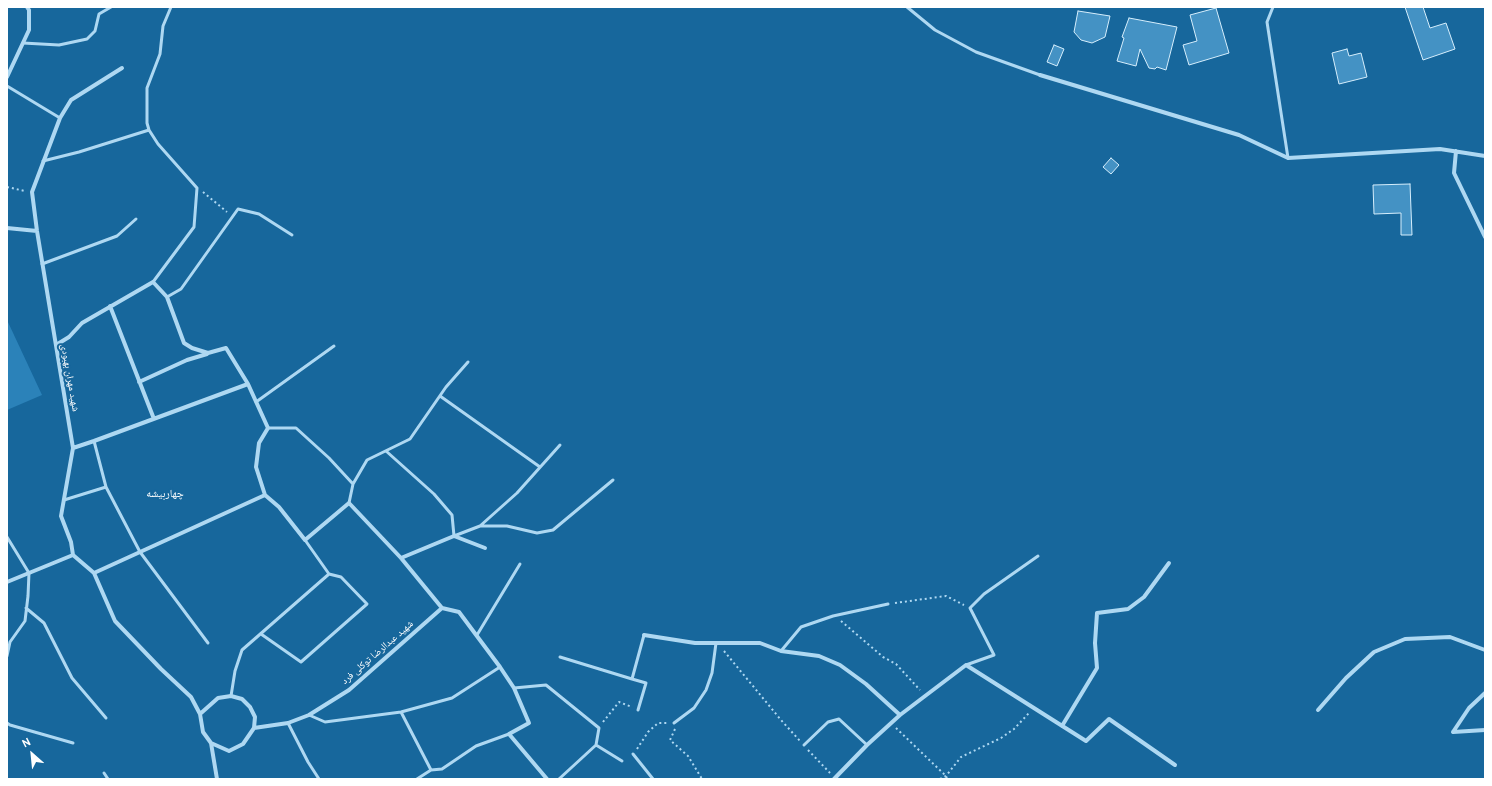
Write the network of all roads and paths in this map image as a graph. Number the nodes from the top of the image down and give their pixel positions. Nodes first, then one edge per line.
1 (27, 7) edge
2 (111, 7) edge
3 (171, 7) edge
4 (907, 7) edge
5 (1273, 7) edge
6 (23, 43) junction
7 (122, 68) dead end
8 (1040, 75) joint
9 (7, 77) edge
10 (7, 86) edge
11 (60, 118) junction
12 (149, 130) junction
13 (1456, 151) junction
14 (1485, 156) edge
15 (1288, 158) junction
16 (43, 161) junction
17 (7, 187) edge
18 (197, 188) junction
19 (32, 192) junction
20 (233, 217) junction
21 (136, 218) dead end
22 (7, 228) edge
23 (36, 231) junction
24 (292, 235) dead end
25 (1485, 237) edge
26 (42, 264) junction
27 (153, 282) junction
28 (167, 297) junction
29 (110, 306) junction
30 (56, 345) junction
31 (334, 346) dead end
32 (208, 353) junction
33 (468, 362) dead end
34 (139, 382) junction
35 (248, 384) junction
36 (440, 396) junction
37 (256, 402) junction
38 (154, 419) junction
39 (268, 428) junction
40 (94, 441) junction
41 (560, 445) dead end
42 (73, 448) junction
43 (386, 450) junction
44 (540, 467) junction
45 (613, 480) dead end
46 (353, 484) junction
47 (106, 487) junction
48 (265, 494) junction
49 (64, 500) junction
50 (348, 503) junction
51 (480, 526) junction
52 (454, 536) junction
53 (7, 537) edge
54 (305, 540) junction
55 (485, 548) dead end
56 (140, 552) junction
57 (73, 555) junction
58 (1038, 556) dead end
59 (402, 558) junction
60 (1169, 563) dead end
61 (520, 564) dead end
62 (29, 573) junction
63 (94, 573) junction
64 (329, 574) junction
65 (7, 582) edge
66 (888, 604) joint
67 (26, 608) junction
68 (442, 608) junction
69 (970, 608) junction
70 (834, 616) junction
71 (260, 634) junction
72 (477, 635) junction
73 (644, 635) joint
74 (208, 643) dead end
75 (716, 643) junction
76 (1485, 650) edge
77 (781, 651) junction
78 (7, 656) edge
79 (560, 656) dead end
80 (966, 665) junction
81 (500, 667) junction
82 (632, 679) junction
83 (514, 688) junction
84 (1485, 693) edge
85 (232, 696) junction
86 (925, 696) junction
87 (1034, 708) junction
88 (638, 710) joint
89 (1318, 710) dead end
90 (401, 712) junction
91 (200, 714) junction
92 (309, 715) junction
93 (900, 715) junction
94 (106, 718) dead end
95 (7, 723) edge
96 (288, 723) junction
97 (674, 723) junction
98 (891, 723) junction
99 (1062, 726) junction
100 (254, 728) junction
101 (599, 728) junction
102 (1485, 730) edge
103 (509, 734) junction
104 (73, 743) dead end
105 (211, 743) junction
106 (596, 745) junction
107 (804, 745) junction
108 (867, 745) junction
109 (633, 754) joint
110 (622, 761) dead end
111 (1175, 765) dead end
112 (431, 770) junction
113 (104, 773) dead end
114 (946, 776) junction
115 (108, 779) edge
116 (217, 779) edge
117 (319, 779) edge
118 (417, 779) edge
119 (547, 779) edge
120 (559, 779) edge
121 (653, 779) edge
122 (702, 779) edge
123 (834, 779) edge
124 (940, 779) edge
125 (947, 779) edge

1 - 6 street
2 - 6 lane
3 - 12 lane
4 - 8 lane
5 - 15 lane
6 - 9 street
7 - 11 street
8 - 15 street
10 - 11 lane
11 - 16 street
12 - 16 lane
12 - 18 lane
13 - 14 street
13 - 15 street
13 - 25 street
16 - 19 street
17 - 19 path
18 - 20 path
18 - 27 lane
19 - 23 street, شهید مهران بهبودی
20 - 24 lane
20 - 28 lane
21 - 26 lane
22 - 23 street
23 - 26 street, شهید مهران بهبودی
26 - 30 street, شهید مهران بهبودی
27 - 28 street
27 - 29 street
28 - 32 street
29 - 30 street
29 - 34 street
30 - 42 street, شهید مهران بهبودی
31 - 37 lane
32 - 34 street
32 - 35 street
33 - 36 lane
34 - 38 street
35 - 37 street
35 - 38 street
36 - 43 lane
36 - 44 lane
37 - 39 street
38 - 40 street
39 - 46 lane
39 - 48 street
40 - 42 street
40 - 47 lane
41 - 44 lane
42 - 49 street, شهید مهران بهبودی
43 - 46 lane
43 - 52 lane
44 - 51 lane
45 - 51 lane
46 - 50 lane
47 - 49 lane
47 - 56 lane
48 - 54 street
48 - 56 street
49 - 57 street, شهید مهران بهبودی
50 - 54 street
50 - 59 street
51 - 52 lane
52 - 55 street
52 - 59 street
53 - 62 lane
54 - 64 lane
56 - 63 street
56 - 74 lane
57 - 62 street
57 - 63 street
58 - 69 lane
59 - 68 street
60 - 99 street
61 - 72 lane
62 - 65 street
62 - 67 lane
63 - 91 street
64 - 71 lane
64 - 71 lane
66 - 69 path
66 - 70 lane
67 - 78 lane
67 - 94 lane
68 - 72 street
68 - 92 street, شهید عبدالرضا توکلی فرد
69 - 80 lane
70 - 77 lane
70 - 86 path
71 - 85 lane
72 - 81 street
73 - 75 street
73 - 82 lane
75 - 77 street
75 - 97 lane
75 - 107 path
76 - 89 street
77 - 93 street
79 - 82 lane
80 - 86 street
80 - 87 street
81 - 83 street
81 - 90 lane
82 - 88 lane
83 - 101 lane
83 - 103 street
84 - 102 street
85 - 91 street
85 - 100 street
86 - 93 street
87 - 99 street
87 - 114 path
88 - 101 path
90 - 92 lane
90 - 112 lane
91 - 105 street
92 - 96 street, شهید عبدالرضا توکلی فرد
93 - 98 street
95 - 104 lane
96 - 100 street, شهید عبدالرضا توکلی فرد
96 - 117 lane
97 - 109 path
97 - 122 path
98 - 108 street
98 - 114 path
99 - 111 street
100 - 105 street
101 - 106 lane
103 - 112 lane
103 - 119 street
105 - 116 street
106 - 110 lane
106 - 120 lane
107 - 108 lane
107 - 123 path
108 - 123 street
109 - 121 lane
112 - 118 lane
113 - 115 lane
114 - 124 path
114 - 125 path

